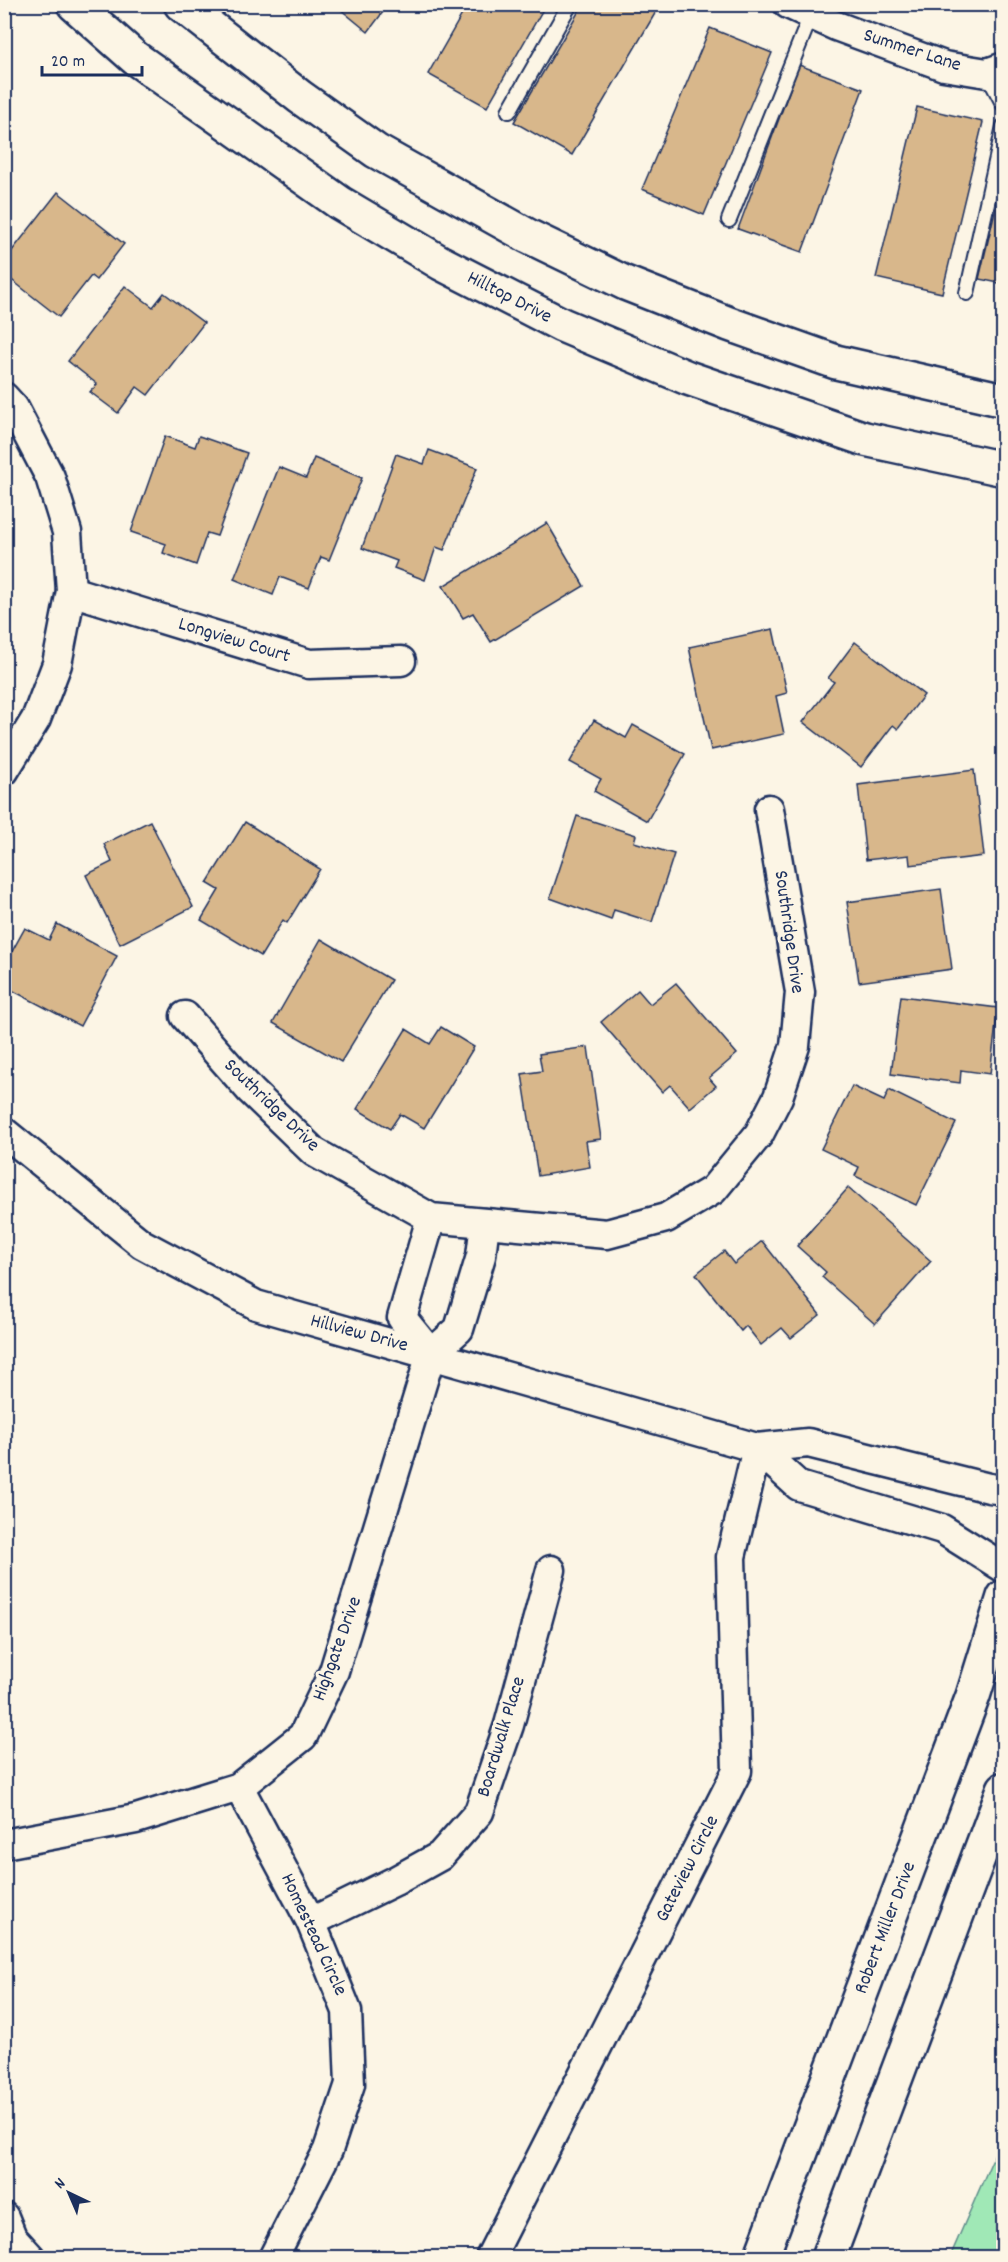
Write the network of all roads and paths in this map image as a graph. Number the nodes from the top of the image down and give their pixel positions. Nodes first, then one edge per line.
1 (74, 4) edge
2 (180, 4) edge
3 (570, 4) edge
4 (800, 10) edge
5 (995, 70) edge
6 (1004, 105) edge
7 (509, 111) dead end
8 (1004, 126) edge
9 (729, 220) dead end
10 (967, 294) dead end
11 (4, 397) edge
12 (1004, 400) edge
13 (1004, 469) edge
14 (71, 591) junction
15 (401, 661) dead end
16 (4, 771) edge
17 (769, 809) dead end
18 (185, 1016) dead end
19 (4, 1132) edge
20 (431, 1218) junction
21 (485, 1223) junction
22 (431, 1354) junction
23 (757, 1448) junction
24 (1004, 1490) edge
25 (1004, 1568) edge
26 (551, 1570) dead end
27 (1004, 1597) edge
28 (239, 1787) junction
29 (1004, 1789) edge
30 (4, 1844) edge
31 (311, 1922) junction
32 (4, 2217) edge
33 (31, 2258) edge
34 (273, 2258) edge
35 (490, 2258) edge
36 (761, 2258) edge
37 (828, 2258) edge

1 - 13 main road, Hilltop Drive
2 - 12 main road
3 - 7 lane
4 - 5 street, Summer Lane
4 - 9 lane
5 - 6 lane
8 - 10 lane
11 - 14 street
14 - 15 street, Longview Court
14 - 16 street
17 - 21 street, Southridge Drive
18 - 20 street, Southridge Drive
19 - 22 street, Hillview Drive
20 - 21 street, Southridge Drive
20 - 22 street
21 - 22 street
22 - 23 street, Hillview Drive
22 - 28 street, Highgate Drive
23 - 24 street
23 - 25 street
23 - 35 street, Gateview Circle
26 - 31 street, Boardwalk Place
27 - 36 main road, Robert Miller Drive
28 - 30 street, Highgate Drive
28 - 31 street, Homestead Circle
29 - 37 main road
31 - 34 street, Homestead Circle
32 - 33 street

